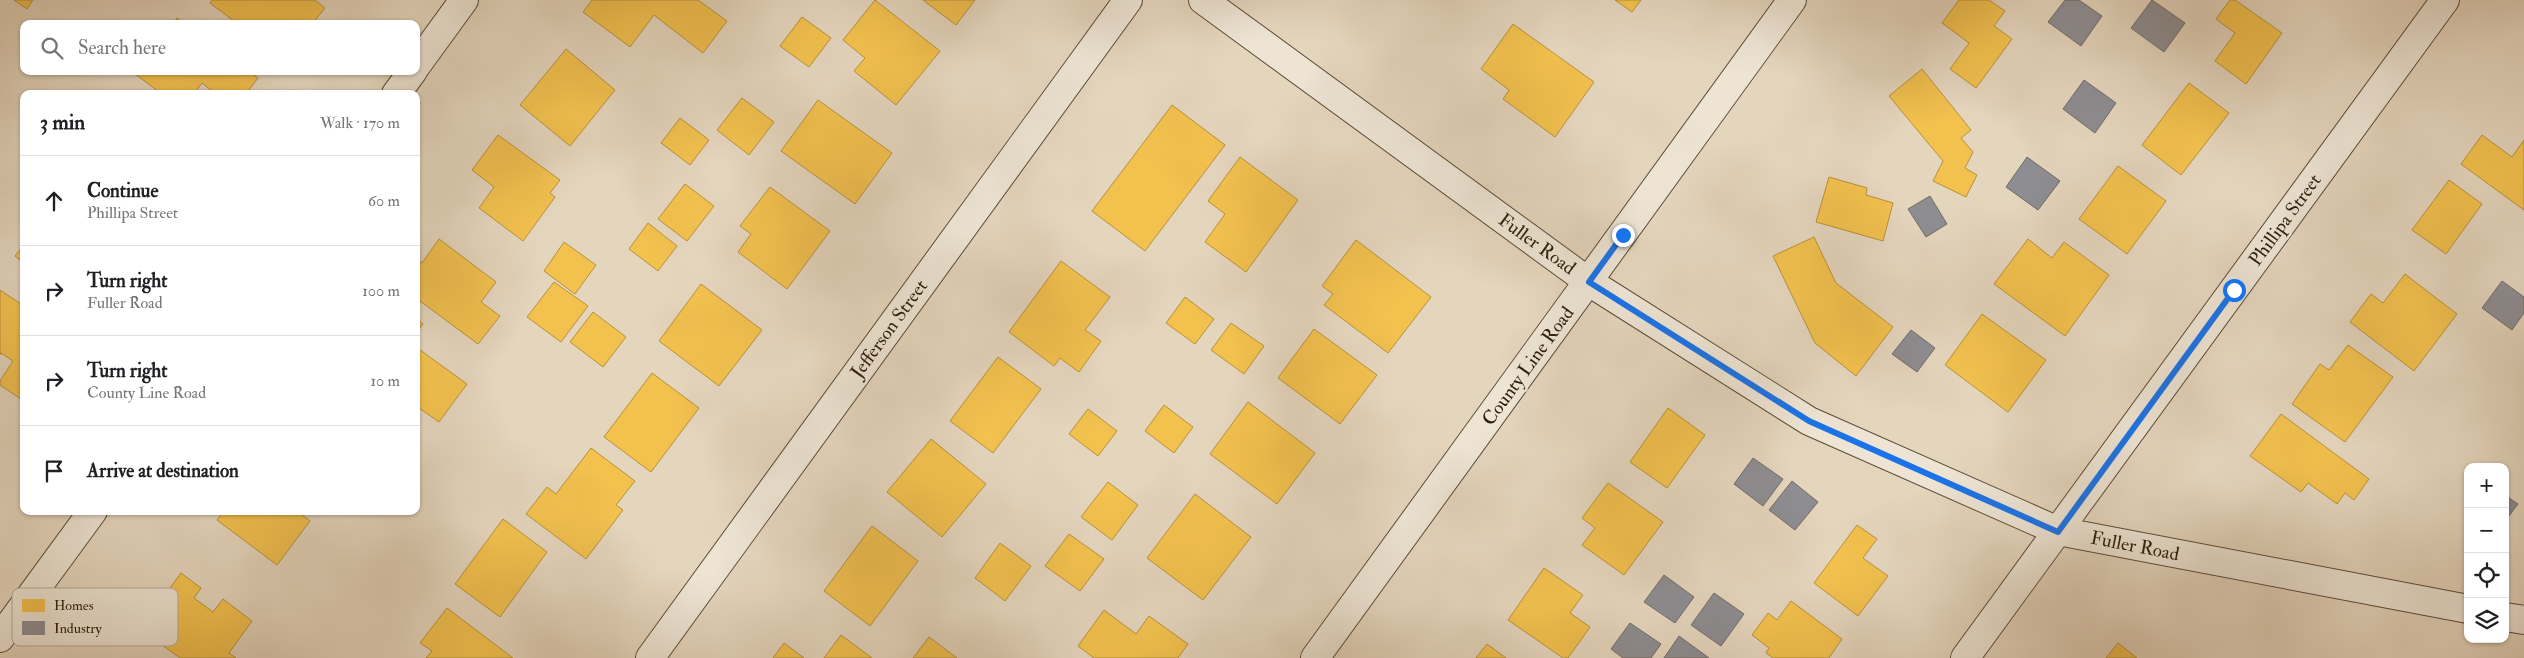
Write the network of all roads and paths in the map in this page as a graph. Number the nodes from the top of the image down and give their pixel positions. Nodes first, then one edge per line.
1 (464, 0) edge
2 (1128, 0) edge
3 (1203, 0) edge
4 (1792, 0) edge
5 (2445, 0) edge
6 (420, 60) edge
7 (409, 75) edge
8 (399, 90) edge
9 (1589, 282) junction
10 (89, 515) edge
11 (2058, 532) junction
12 (36, 588) edge
13 (2464, 609) edge
14 (2509, 618) edge
15 (2524, 620) edge
16 (12, 621) edge
17 (0, 638) edge
18 (650, 658) edge
19 (1315, 658) edge
20 (1966, 658) edge

1 - 6 street
2 - 18 street, Jefferson Street
3 - 9 street, Fuller Road
4 - 9 street, County Line Road
5 - 11 street, Phillipa Street
7 - 8 street
9 - 11 street, Fuller Road
9 - 19 street, County Line Road
10 - 12 street
11 - 13 street, Fuller Road
11 - 20 street, Phillipa Street
14 - 15 street
16 - 17 street

